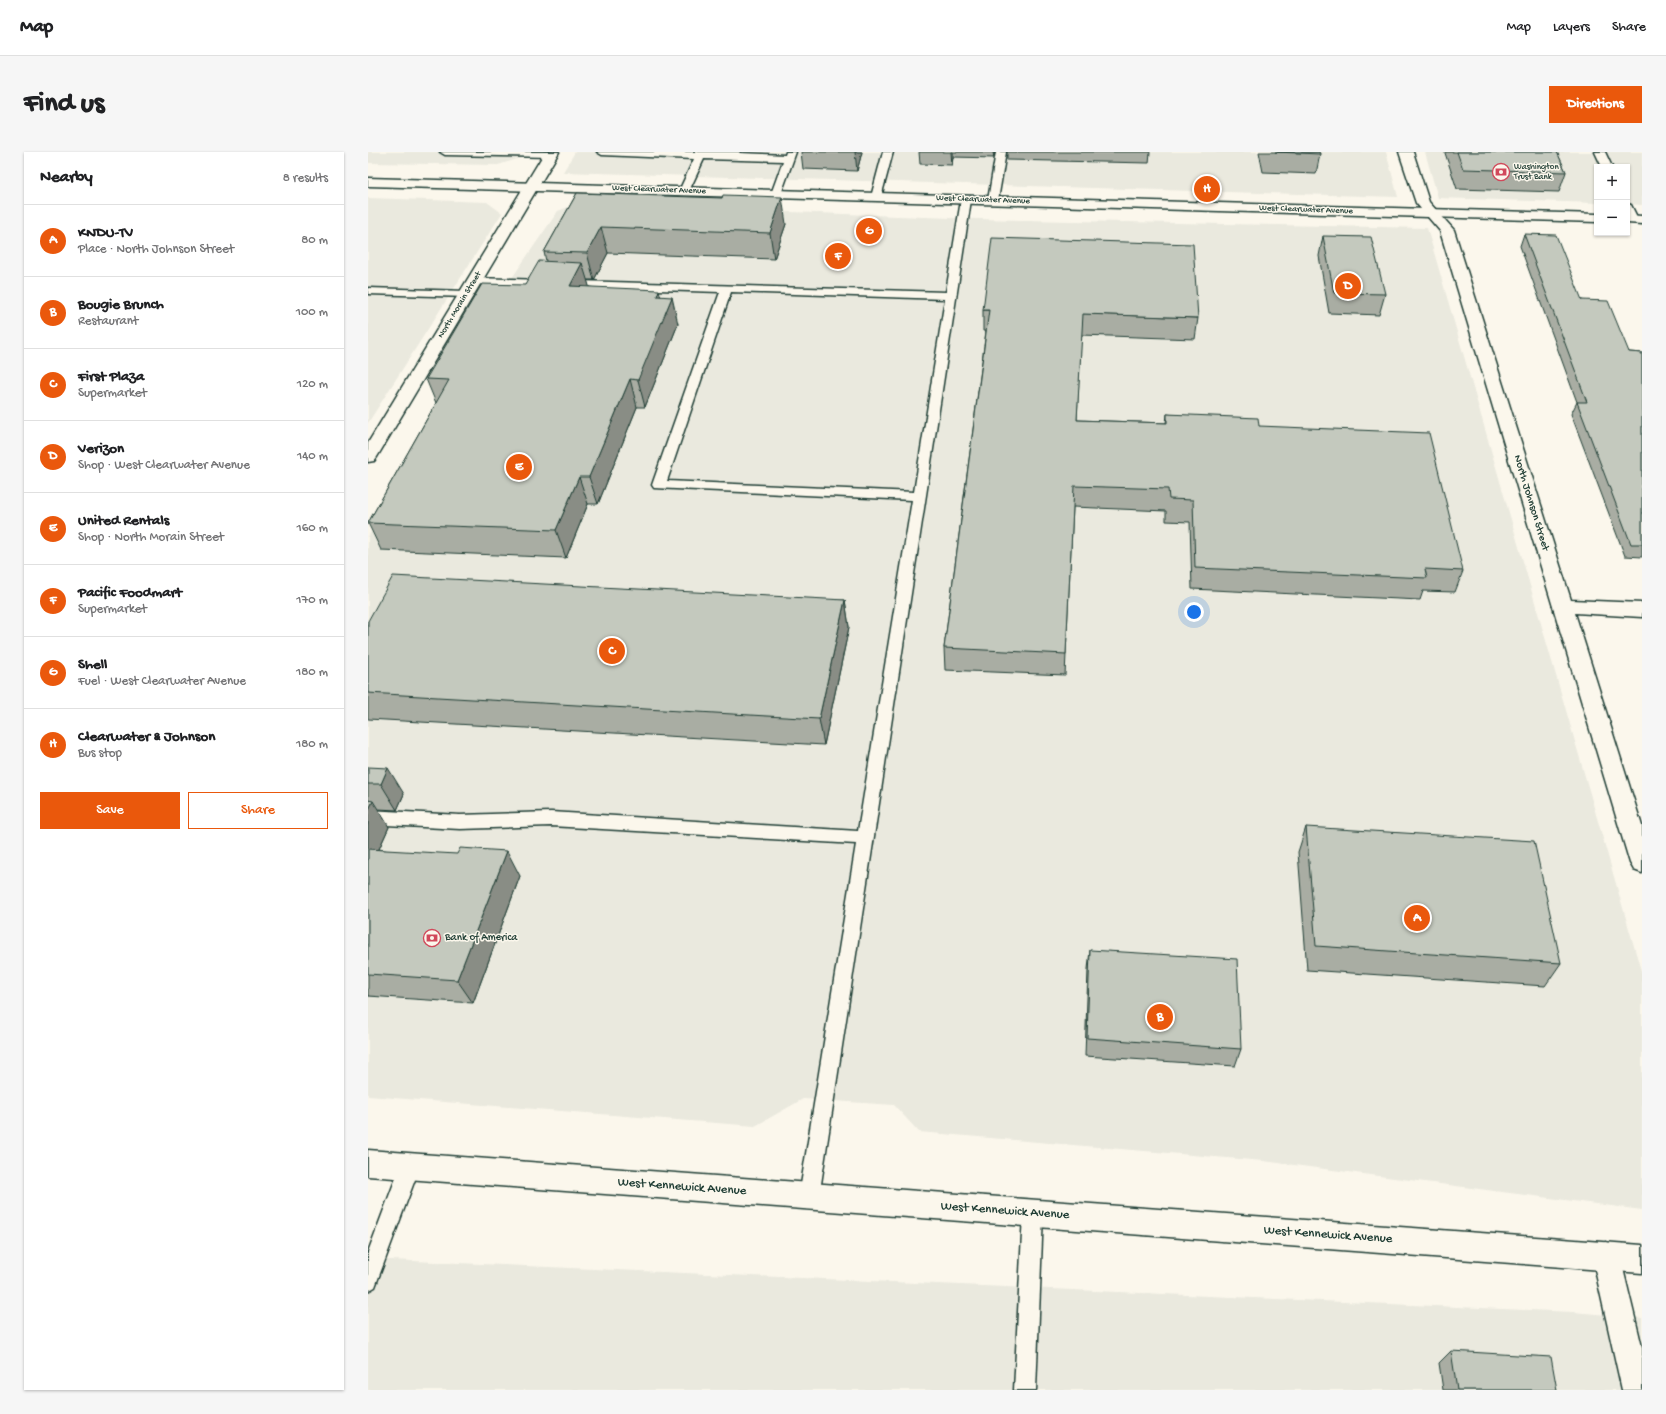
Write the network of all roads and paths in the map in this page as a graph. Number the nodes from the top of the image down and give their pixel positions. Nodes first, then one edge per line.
1 (445, 152) edge
2 (455, 152) edge
3 (602, 152) edge
4 (888, 152) edge
5 (1001, 152) edge
6 (1406, 152) edge
7 (1600, 152) edge
8 (551, 153) edge
9 (671, 154) edge
10 (734, 154) edge
11 (790, 155) edge
12 (700, 156) junction
13 (1606, 164) edge
14 (368, 182) edge
15 (531, 187) junction
16 (684, 191) junction
17 (776, 194) junction
18 (876, 197) junction
19 (966, 200) junction
20 (993, 200) junction
21 (1433, 214) junction
22 (1594, 218) edge
23 (471, 287) junction
24 (727, 289) junction
25 (368, 291) edge
26 (951, 296) junction
27 (368, 458) edge
28 (919, 496) junction
29 (1563, 606) junction
30 (1642, 610) edge
31 (368, 817) edge
32 (865, 838) junction
33 (1642, 862) edge
34 (368, 1163) edge
35 (410, 1166) junction
36 (809, 1197) junction
37 (1034, 1214) junction
38 (1606, 1256) junction
39 (1642, 1259) edge
40 (368, 1280) edge
41 (1025, 1390) edge
42 (1637, 1390) edge

1 - 2 lane
2 - 8 lane
3 - 9 lane
4 - 18 lane
5 - 20 lane
6 - 21 main road, North Johnson Street
7 - 13 lane
8 - 15 main road, North Morain Street
9 - 12 lane
10 - 11 lane
10 - 12 lane
11 - 17 lane
12 - 16 lane
14 - 15 main road, West Clearwater Avenue
15 - 16 main road, West Clearwater Avenue
15 - 23 main road, North Morain Street
16 - 17 main road, West Clearwater Avenue
17 - 18 main road, West Clearwater Avenue
18 - 19 main road, West Clearwater Avenue
19 - 20 main road, West Clearwater Avenue
19 - 26 lane
20 - 21 main road, West Clearwater Avenue
21 - 22 main road, West Clearwater Avenue
21 - 29 main road, North Johnson Street
23 - 24 lane
23 - 25 lane
23 - 27 main road, North Morain Street
24 - 26 lane
24 - 28 lane
26 - 28 lane
28 - 32 lane
29 - 30 main road
29 - 33 main road, North Johnson Street
31 - 32 lane
32 - 36 lane
34 - 35 main road, West Kennewick Avenue
35 - 36 main road, West Kennewick Avenue
35 - 40 lane
36 - 37 main road, West Kennewick Avenue
37 - 38 main road, West Kennewick Avenue
37 - 41 lane
38 - 39 main road, West Kennewick Avenue
38 - 42 main road

